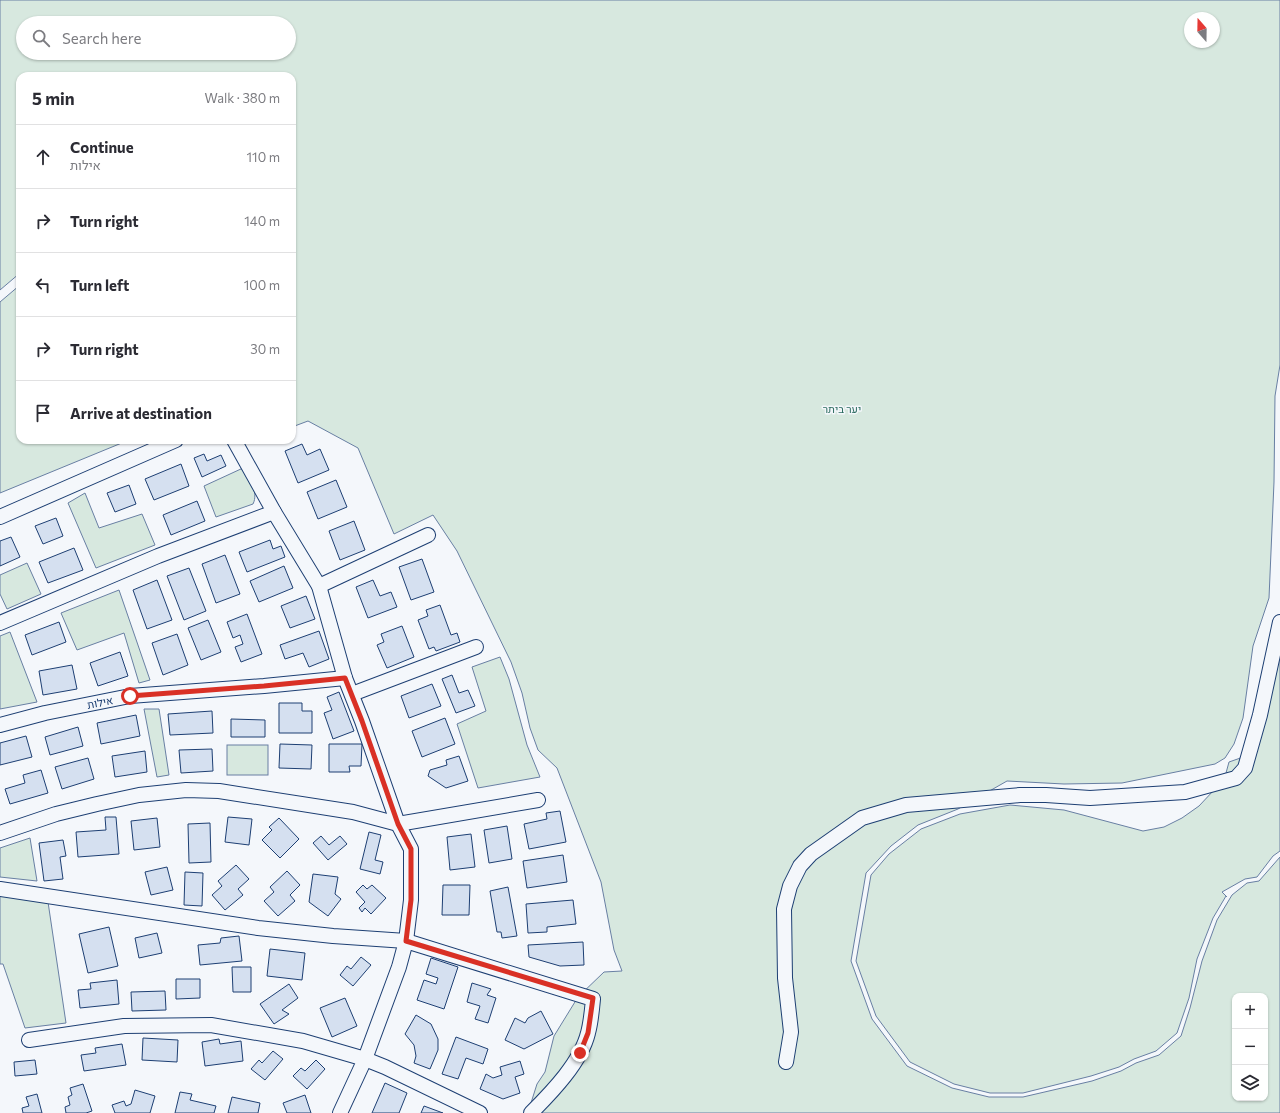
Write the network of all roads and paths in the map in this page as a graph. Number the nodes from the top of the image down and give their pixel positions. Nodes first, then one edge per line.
1 (167, 444) edge
2 (236, 444) edge
3 (274, 512) junction
4 (0, 517) edge
5 (428, 535) dead end
6 (319, 586) junction
7 (1280, 622) edge
8 (0, 623) edge
9 (476, 647) dead end
10 (345, 678) junction
11 (352, 694) junction
12 (0, 725) edge
13 (538, 800) dead end
14 (398, 824) junction
15 (0, 833) edge
16 (0, 889) edge
17 (406, 941) junction
18 (29, 1040) dead end
19 (365, 1060) junction
20 (786, 1062) dead end
21 (340, 1113) edge
22 (480, 1113) edge
23 (531, 1113) edge

1 - 4 street
2 - 3 street
3 - 6 street
3 - 8 street
5 - 6 street
6 - 10 street
7 - 20 street
9 - 11 street
10 - 11 street
10 - 12 street, אילות
11 - 14 street
13 - 14 street
14 - 15 street
14 - 17 street
16 - 17 street
17 - 19 street
17 - 23 street
18 - 19 street
19 - 21 street
19 - 22 street

